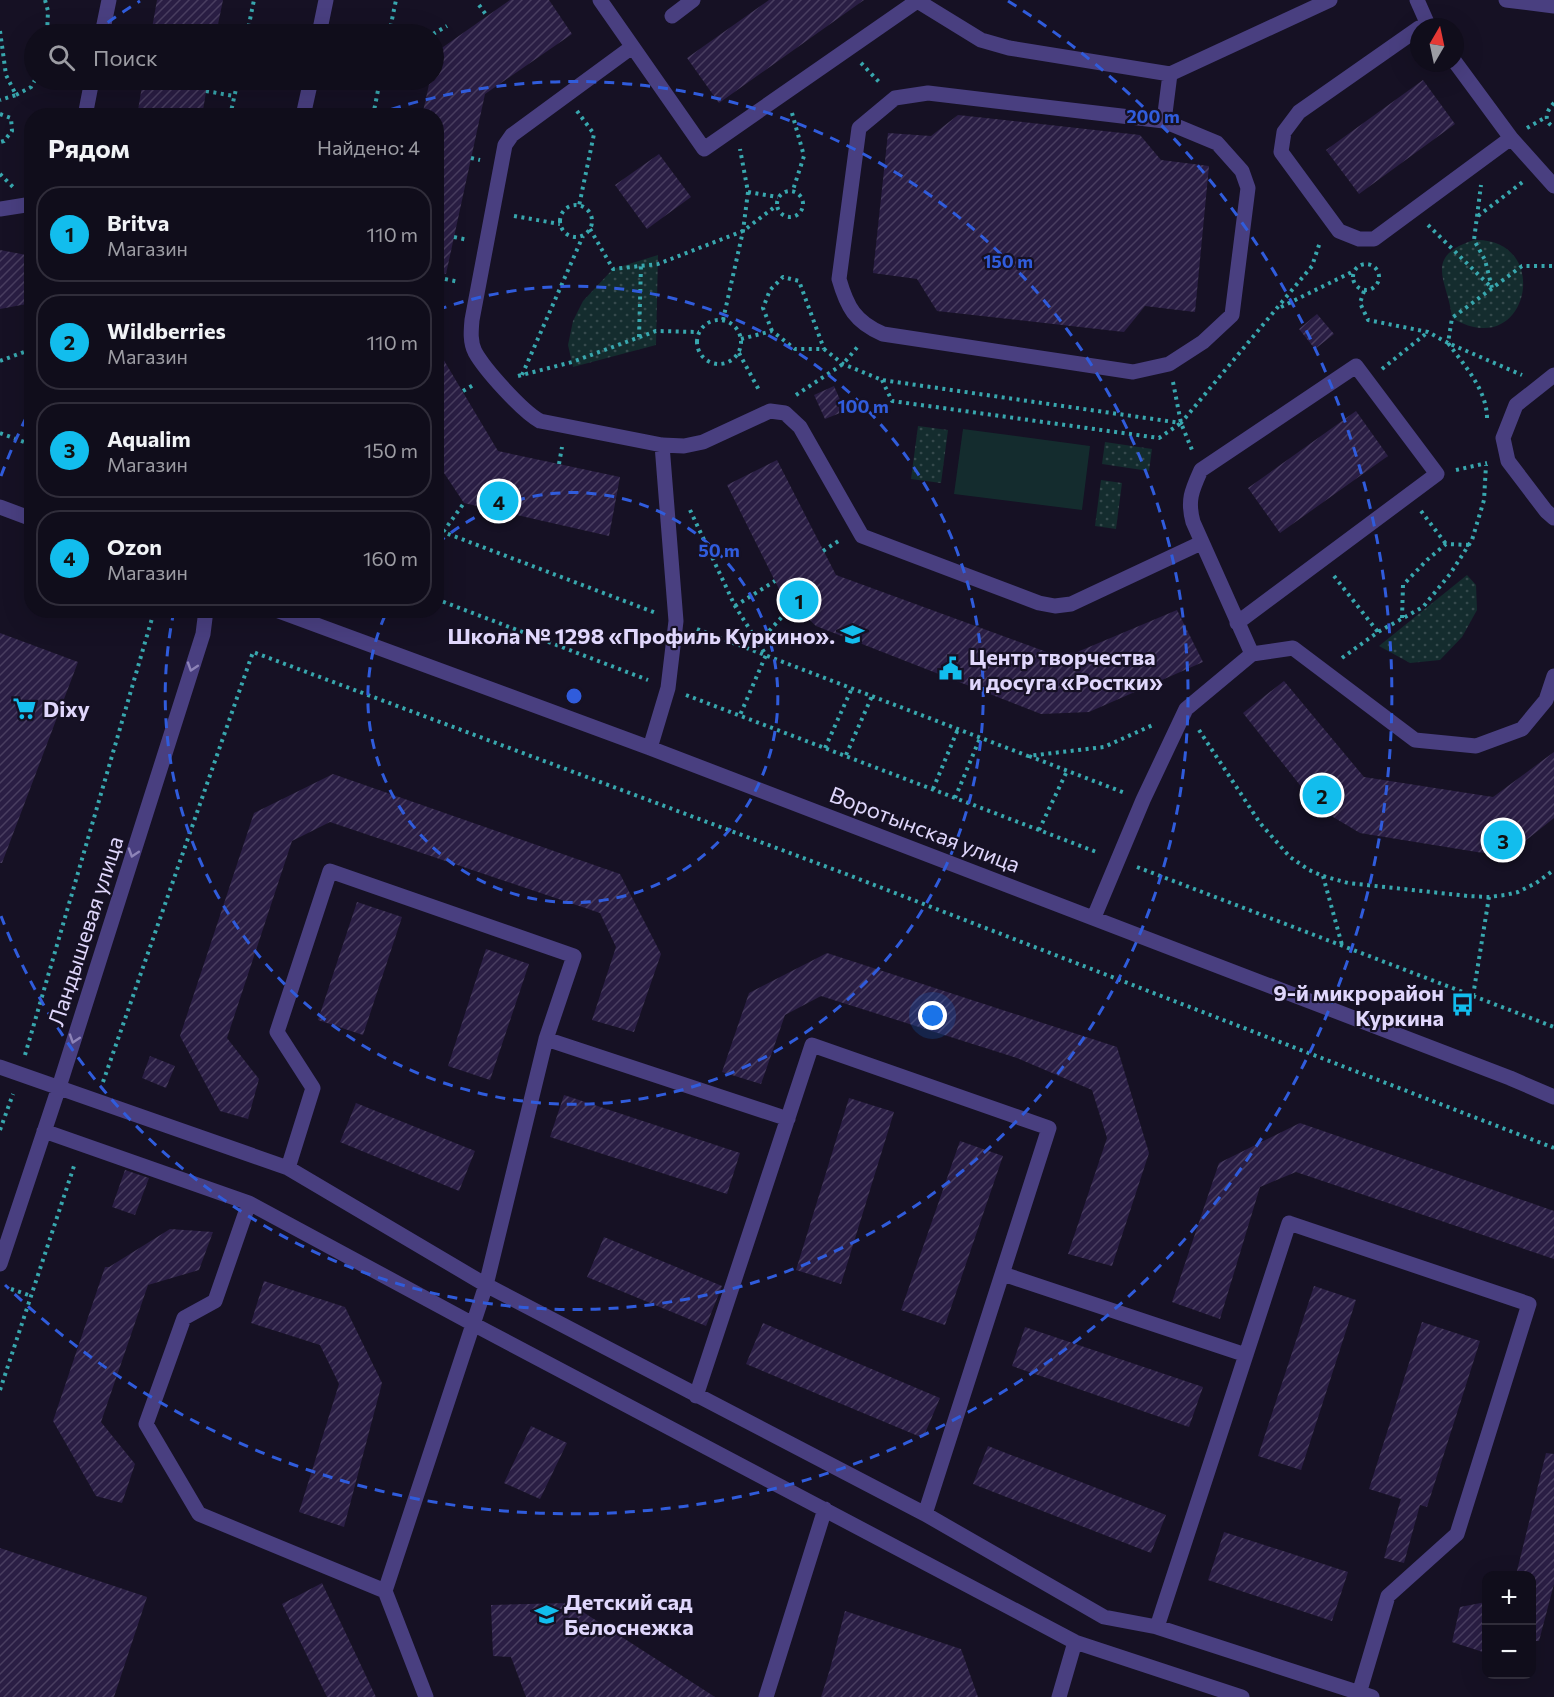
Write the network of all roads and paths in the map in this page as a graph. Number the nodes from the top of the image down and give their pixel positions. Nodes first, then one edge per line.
1 (45, 0) edge
2 (109, 0) edge
3 (254, 0) edge
4 (326, 0) edge
5 (396, 0) edge
6 (600, 0) edge
7 (693, 0) edge
8 (1330, 0) edge
9 (1417, 0) edge
10 (1506, 0) edge
11 (917, 1) edge
12 (479, 5) dead end
13 (1554, 6) edge
14 (672, 15) dead end
15 (487, 16) dead end
16 (1422, 18) edge
17 (47, 24) edge
18 (104, 24) edge
19 (249, 24) edge
20 (321, 24) edge
21 (391, 24) edge
22 (447, 26) dead end
23 (444, 28) edge
24 (0, 32) edge
25 (1410, 36) edge
26 (632, 46) junction
27 (848, 49) junction
28 (1462, 72) edge
29 (1170, 74) junction
30 (26, 90) edge
31 (90, 90) edge
32 (236, 90) edge
33 (308, 90) edge
34 (378, 90) edge
35 (206, 91) dead end
36 (786, 93) junction
37 (16, 95) junction
38 (234, 96) junction
39 (565, 96) junction
40 (895, 98) junction
41 (0, 100) edge
42 (1554, 102) edge
43 (87, 108) edge
44 (233, 108) edge
45 (305, 108) edge
46 (375, 108) edge
47 (0, 114) edge
48 (1164, 121) junction
49 (736, 127) junction
50 (1554, 127) edge
51 (1511, 138) junction
52 (0, 142) edge
53 (1485, 157) junction
54 (1540, 169) junction
55 (1554, 186) edge
56 (793, 190) junction
57 (748, 192) junction
58 (778, 197) junction
59 (24, 205) edge
60 (579, 206) junction
61 (776, 206) junction
62 (0, 209) edge
63 (1412, 210) junction
64 (492, 212) junction
65 (1328, 216) junction
66 (1477, 217) junction
67 (560, 224) junction
68 (590, 229) junction
69 (743, 231) junction
70 (583, 236) junction
71 (641, 266) junction
72 (1554, 266) edge
73 (1354, 271) junction
74 (1492, 288) junction
75 (1364, 291) junction
76 (1278, 309) junction
77 (723, 320) junction
78 (772, 331) junction
79 (699, 332) junction
80 (1428, 332) junction
81 (639, 337) junction
82 (741, 339) junction
83 (1448, 343) junction
84 (824, 349) junction
85 (24, 352) edge
86 (739, 353) junction
87 (0, 361) edge
88 (843, 364) junction
89 (1169, 364) junction
90 (522, 375) junction
91 (882, 380) junction
92 (1549, 380) edge
93 (497, 381) junction
94 (1368, 381) junction
95 (770, 411) junction
96 (1487, 419) dead end
97 (1181, 423) junction
98 (0, 433) edge
99 (24, 442) edge
100 (662, 445) junction
101 (1486, 452) dead end
102 (1508, 461) junction
103 (1486, 463) junction
104 (1201, 470) junction
105 (1437, 474) junction
106 (1408, 495) junction
107 (464, 503) dead end
108 (0, 507) edge
109 (689, 507) dead end
110 (24, 516) edge
111 (1554, 518) edge
112 (444, 531) edge
113 (444, 532) edge
114 (1201, 543) junction
115 (1446, 544) junction
116 (1469, 545) junction
117 (1322, 560) junction
118 (775, 581) dead end
119 (444, 602) edge
120 (793, 605) dead end
121 (735, 606) junction
122 (152, 618) edge
123 (205, 618) edge
124 (298, 618) edge
125 (1402, 618) junction
126 (676, 621) junction
127 (1237, 623) junction
128 (1378, 632) junction
129 (759, 642) junction
130 (1252, 654) junction
131 (766, 655) junction
132 (1324, 672) junction
133 (1554, 676) edge
134 (668, 688) junction
135 (852, 688) junction
136 (872, 696) junction
137 (1186, 709) junction
138 (740, 715) junction
139 (958, 729) junction
140 (980, 738) junction
141 (650, 748) junction
142 (825, 748) junction
143 (846, 755) junction
144 (1028, 756) junction
145 (1067, 771) junction
146 (933, 789) junction
147 (956, 798) junction
148 (1143, 800) junction
149 (1039, 830) junction
150 (1118, 860) junction
151 (1554, 870) edge
152 (1323, 876) junction
153 (1489, 897) junction
154 (1094, 917) junction
155 (1342, 946) junction
156 (1473, 996) junction
157 (1554, 1026) edge
158 (546, 1039) junction
159 (0, 1067) edge
160 (20, 1074) junction
161 (59, 1087) junction
162 (1553, 1096) edge
163 (97, 1100) junction
164 (788, 1119) junction
165 (0, 1130) edge
166 (44, 1131) junction
167 (82, 1143) junction
168 (1554, 1148) edge
169 (288, 1168) junction
170 (249, 1203) junction
171 (0, 1264) edge
172 (1003, 1274) junction
173 (486, 1285) junction
174 (11, 1289) dead end
175 (31, 1296) junction
176 (473, 1324) junction
177 (1246, 1356) junction
178 (0, 1390) edge
179 (696, 1396) junction
180 (825, 1509) junction
181 (925, 1514) junction
182 (385, 1591) junction
183 (1157, 1627) junction
184 (1075, 1642) junction
185 (1363, 1696) edge
186 (426, 1697) edge
187 (766, 1697) edge
188 (1059, 1697) edge
189 (1242, 1697) edge

1 - 17 path
2 - 18 street
3 - 19 path
4 - 20 street
5 - 21 path
6 - 26 street
7 - 14 street
8 - 29 street
9 - 16 street
10 - 13 street
11 - 27 street
11 - 29 street
12 - 15 path
22 - 23 path
24 - 37 path
25 - 65 street
26 - 39 street
26 - 49 street
27 - 36 street
27 - 40 path
28 - 51 street
29 - 48 street
30 - 37 path
31 - 43 street
32 - 38 path
33 - 45 street
34 - 46 path
35 - 38 path
36 - 49 street
36 - 56 path
37 - 41 path
38 - 44 path
39 - 60 path
39 - 64 street
40 - 48 street
40 - 89 street
42 - 50 path
47 - 52 path
48 - 89 street
49 - 57 path
51 - 53 street
51 - 54 street
53 - 63 street
53 - 66 path
54 - 55 street
54 - 66 path
56 - 58 path
56 - 61 path
57 - 58 path
57 - 69 path
58 - 61 path
59 - 62 street
60 - 67 path
60 - 68 path
61 - 69 path
63 - 65 street
63 - 74 path
64 - 67 path
64 - 93 street
65 - 76 path
66 - 74 path
67 - 70 path
68 - 70 path
68 - 71 path
69 - 71 path
69 - 77 path
70 - 90 path
71 - 81 path
72 - 74 path
73 - 75 path
73 - 75 path
73 - 76 path
74 - 83 path
75 - 80 path
76 - 97 path
77 - 79 path
77 - 82 path
78 - 82 path
78 - 84 path
78 - 84 path
79 - 81 path
79 - 86 path
80 - 83 path
80 - 94 path
81 - 90 path
82 - 86 path
83 - 92 path
83 - 96 path
84 - 88 path
85 - 87 path
86 - 95 path
88 - 91 path
88 - 95 path
89 - 97 path
90 - 93 path
91 - 97 path
91 - 97 path
92 - 102 street
93 - 100 street
94 - 104 street
94 - 105 street
95 - 100 street
95 - 114 street
97 - 104 path
98 - 99 path
100 - 126 street
101 - 103 path
102 - 103 path
102 - 111 street
103 - 105 path
103 - 116 path
104 - 114 street
105 - 106 street
106 - 115 path
106 - 117 street
107 - 112 path
108 - 110 street
109 - 121 path
113 - 126 path
114 - 127 street
115 - 116 path
115 - 125 path
116 - 125 path
117 - 127 street
117 - 128 path
118 - 121 path
119 - 134 path
120 - 129 path
121 - 129 path
122 - 160 path
123 -> 161 street, Ландышевая улица
124 - 141 street, Воротынская улица
125 - 128 path
126 - 131 path
126 - 134 street
127 - 130 street
128 - 132 path
129 - 131 path
130 - 132 street
130 - 137 street
131 - 135 path
131 - 138 path
132 - 133 street
134 - 138 path
134 - 141 street
135 - 136 path
135 - 142 path
136 - 139 path
136 - 143 path
137 - 144 path
137 - 148 street
137 - 152 path
138 - 142 path
139 - 140 path
139 - 146 path
140 - 144 path
140 - 147 path
141 - 154 street, Воротынская улица
142 - 143 path
143 - 146 path
144 - 145 path
145 - 148 path
145 - 149 path
146 - 147 path
147 - 149 path
148 - 150 street
149 - 150 path
150 - 154 street
150 - 155 path
151 - 153 path
152 - 153 path
152 - 155 path
153 - 156 path
154 - 162 street, Воротынская улица
155 - 156 path
156 - 157 path
158 - 164 street
158 - 169 street
158 - 173 street
159 - 160 street
160 - 161 street
160 - 165 path
161 - 163 street
161 - 166 street, Ландышевая улица
163 - 168 path
163 - 169 street
164 - 172 street
164 - 179 street
166 - 167 street
166 - 171 street, Ландышевая улица
167 - 170 street
167 - 175 path
169 - 173 street
170 - 176 street
170 - 182 street
172 - 177 street
172 - 181 street
173 - 176 street
173 - 179 street
174 - 175 path
175 - 178 path
176 - 180 street
176 - 182 street
177 - 183 street
177 - 185 street
179 - 181 street
180 - 184 street
180 - 187 street
181 - 183 street
182 - 186 street
183 - 185 street
184 - 188 street
184 - 189 street

